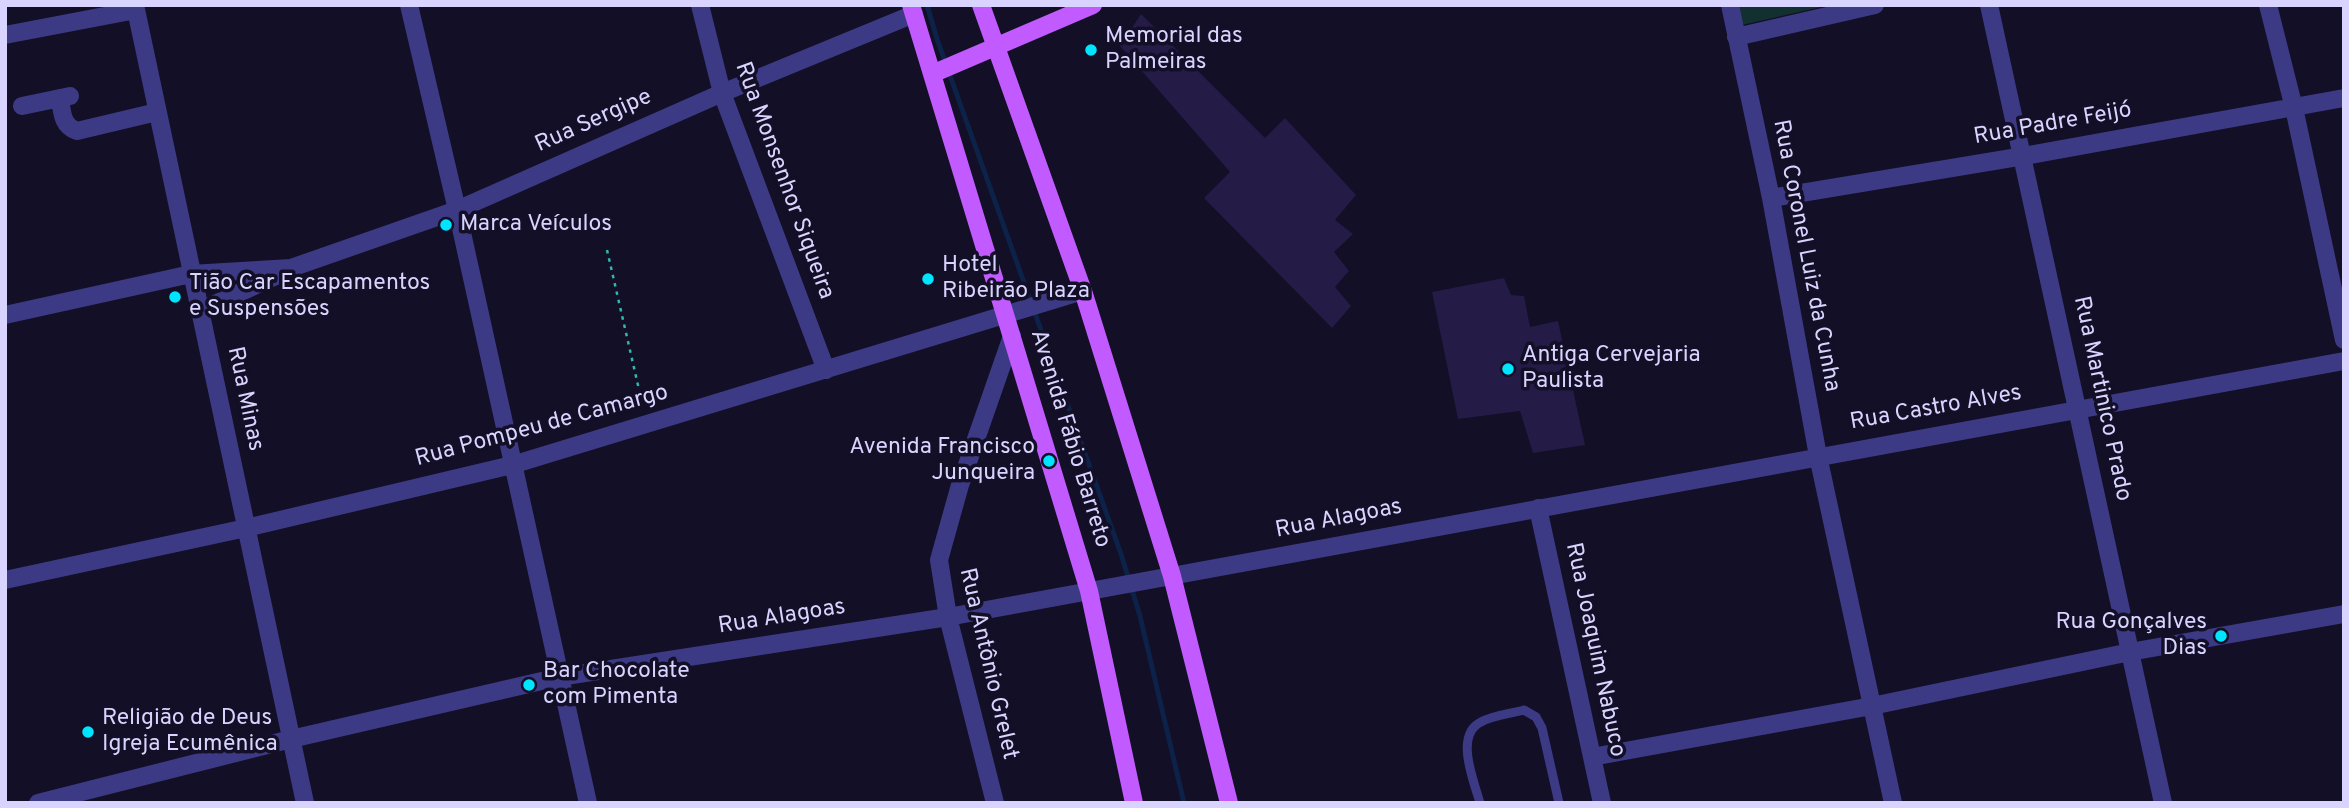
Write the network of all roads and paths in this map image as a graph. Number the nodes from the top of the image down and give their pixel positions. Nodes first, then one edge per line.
1 (409, 5) edge
2 (700, 5) edge
3 (981, 5) edge
4 (1093, 5) edge
5 (1730, 5) edge
6 (1875, 5) edge
7 (1989, 5) edge
8 (2268, 5) edge
9 (135, 8) edge
10 (920, 8) edge
11 (5, 35) edge
12 (1736, 37) junction
13 (990, 51) junction
14 (938, 71) junction
15 (722, 93) junction
16 (2344, 98) edge
17 (22, 106) dead end
18 (2294, 108) junction
19 (157, 112) junction
20 (2024, 156) junction
21 (1771, 198) junction
22 (457, 210) junction
23 (607, 250) dead end
24 (291, 268) junction
25 (191, 274) junction
26 (1079, 292) junction
27 (200, 311) junction
28 (1012, 314) junction
29 (5, 315) edge
30 (1012, 336) junction
31 (2344, 340) edge
32 (2344, 361) edge
33 (826, 370) junction
34 (2078, 408) junction
35 (647, 424) junction
36 (1818, 456) junction
37 (512, 465) junction
38 (1538, 508) junction
39 (246, 528) junction
40 (1172, 576) junction
41 (5, 580) edge
42 (1093, 591) junction
43 (2344, 614) edge
44 (948, 617) junction
45 (2130, 652) junction
46 (559, 677) junction
47 (1872, 706) junction
48 (291, 739) junction
49 (1592, 757) junction
50 (38, 803) edge
51 (305, 803) edge
52 (588, 803) edge
53 (995, 803) edge
54 (1134, 803) edge
55 (1229, 803) edge
56 (1480, 803) edge
57 (1559, 803) edge
58 (1602, 803) edge
59 (1893, 803) edge
60 (2163, 803) edge

1 - 22 street
2 - 15 street, Rua Monsenhor Siqueira
3 - 13 main road
4 - 13 main road
5 - 12 street, Rua Coronel Luiz da Cunha
6 - 12 street
7 - 20 street, Rua Martinico Prado
8 - 18 street
9 - 11 street
9 - 19 street, Rua Minas
10 - 14 main road, Avenida Fábio Barreto
10 - 15 street, Rua Sergipe
12 - 21 street, Rua Coronel Luiz da Cunha
13 - 14 main road
13 - 26 main road
14 - 28 main road, Avenida Fábio Barreto
15 - 22 street, Rua Sergipe
15 - 33 street, Rua Monsenhor Siqueira
16 - 18 street, Rua Padre Feijó
17 - 19 street
18 - 20 street, Rua Padre Feijó
18 - 31 street
19 - 25 street, Rua Minas
20 - 21 street, Rua Padre Feijó
20 - 34 street, Rua Martinico Prado
21 - 36 street, Rua Coronel Luiz da Cunha
22 - 24 street, Rua Sergipe
22 - 37 street
23 - 35 path
24 - 25 street, Rua Sergipe
24 - 27 street, Rua Sergipe
25 - 27 street, Rua Minas
25 - 29 street, Rua Sergipe
26 - 28 street, Rua Pompeu de Camargo
26 - 40 main road
27 - 39 street, Rua Minas
28 - 30 main road, Avenida Fábio Barreto
28 - 33 street, Rua Pompeu de Camargo
30 - 42 main road, Avenida Fábio Barreto
30 - 44 street, Rua Antônio Grelet
32 - 34 street, Rua Castro Alves
33 - 35 street, Rua Pompeu de Camargo
34 - 36 street, Rua Castro Alves
34 - 45 street, Rua Martinico Prado
35 - 37 street, Rua Pompeu de Camargo
36 - 38 street, Rua Castro Alves
36 - 47 street, Rua Coronel Luiz da Cunha
37 - 39 street, Rua Pompeu de Camargo
37 - 46 street
38 - 40 street, Rua Alagoas
38 - 49 street, Rua Joaquim Nabuco
39 - 41 street, Rua Pompeu de Camargo
39 - 48 street, Rua Minas
40 - 42 street, Rua Alagoas
40 - 55 main road
42 - 44 street, Rua Alagoas
42 - 54 main road, Avenida Fábio Barreto
43 - 45 street
44 - 46 street, Rua Alagoas
44 - 53 street, Rua Antônio Grelet
45 - 47 street
45 - 60 street, Rua Martinico Prado
46 - 48 street, Rua Alagoas
46 - 52 street
47 - 49 street
47 - 59 street, Rua Coronel Luiz da Cunha
48 - 50 street, Rua Alagoas
48 - 51 street, Rua Minas
49 - 58 street, Rua Joaquim Nabuco
56 - 57 lane

